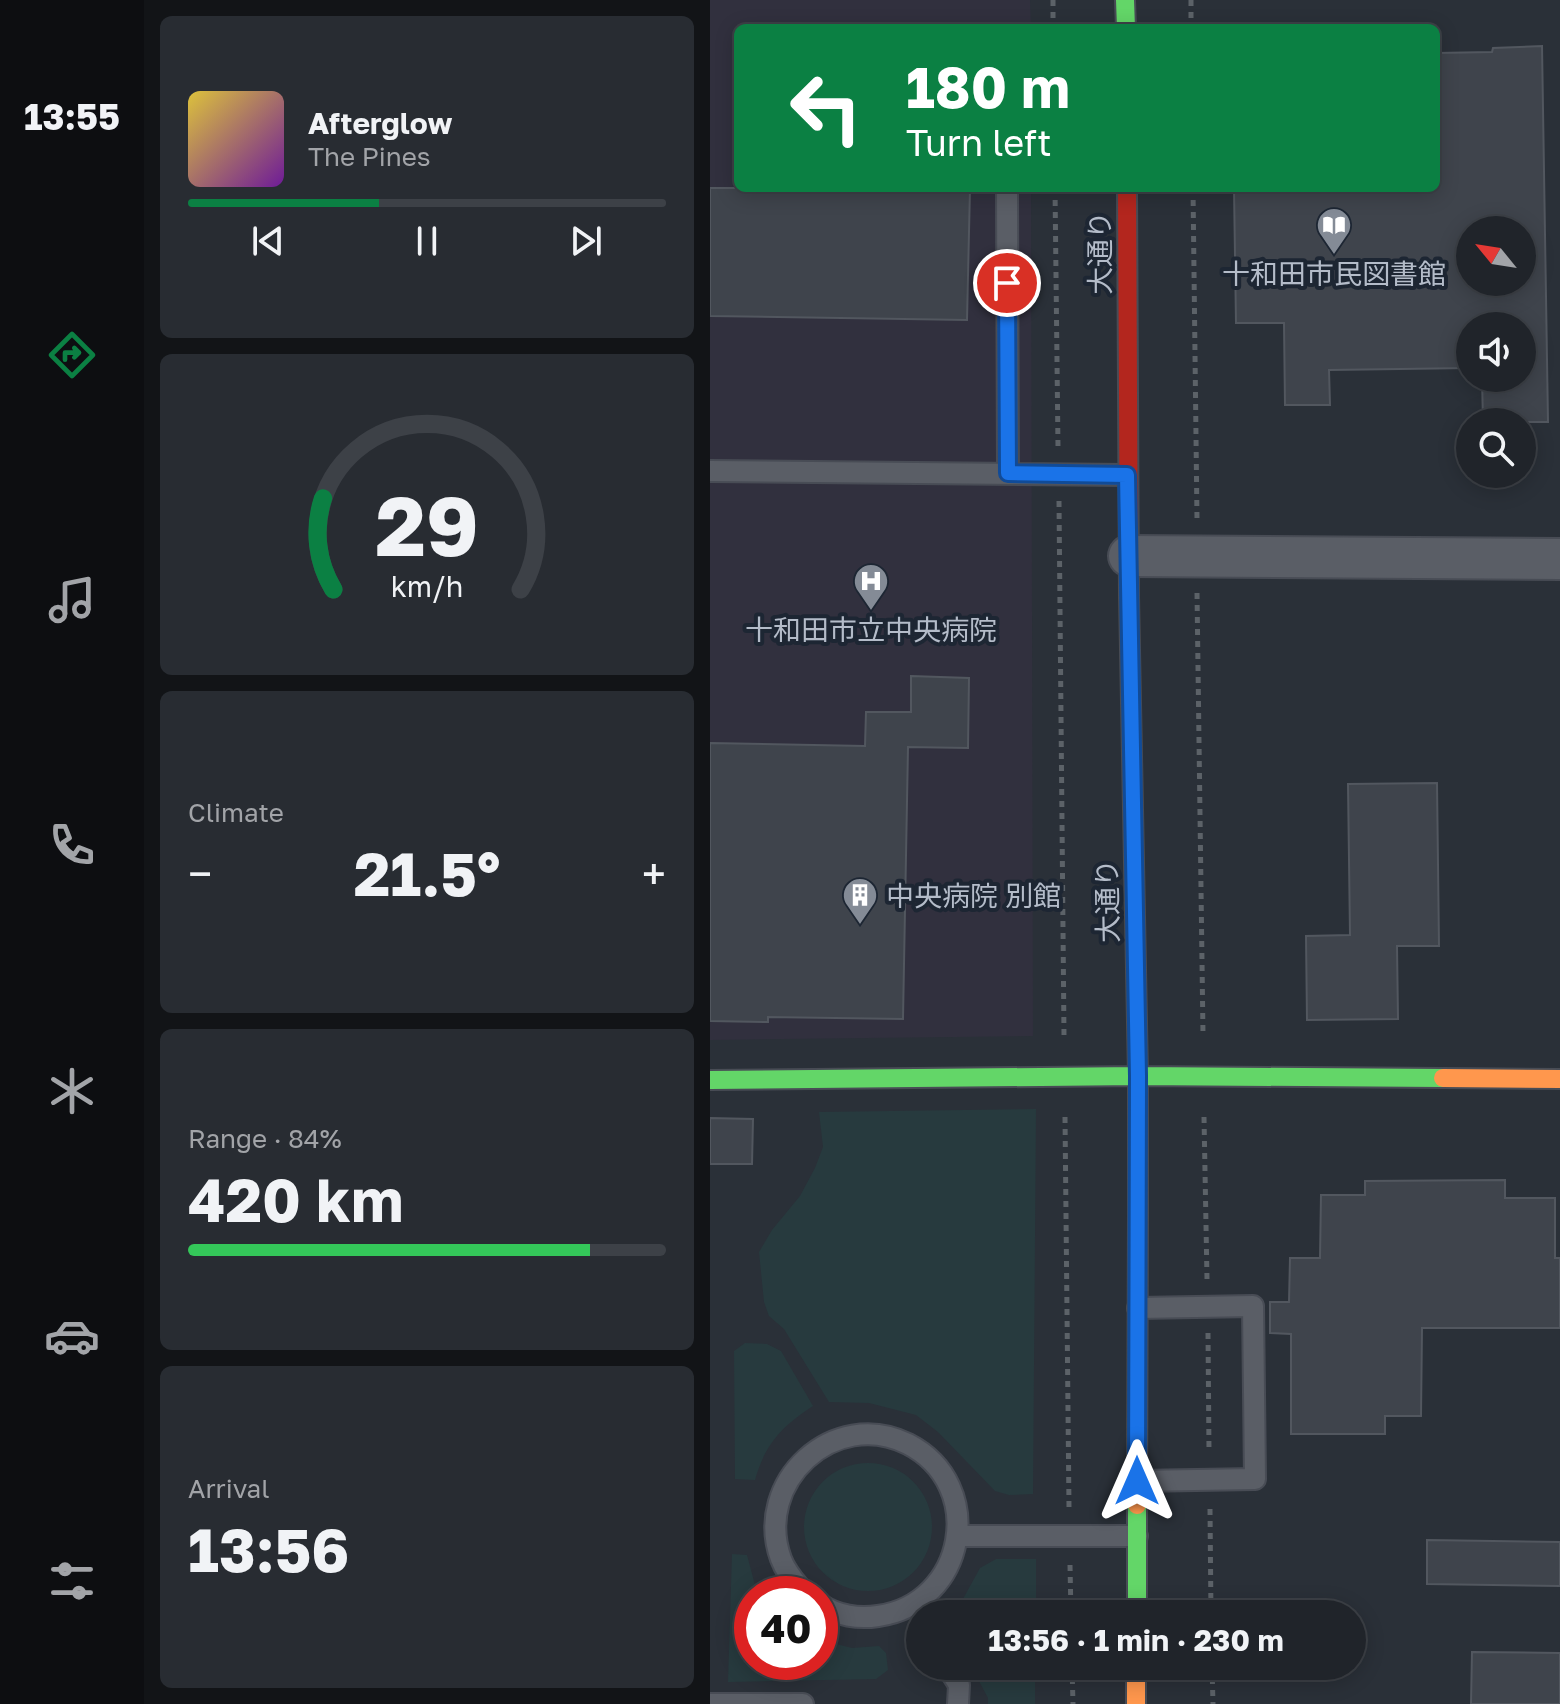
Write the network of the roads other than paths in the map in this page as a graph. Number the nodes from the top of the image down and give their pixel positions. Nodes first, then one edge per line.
1 (1125, 0) edge
2 (1126, 24) edge
3 (1007, 192) edge
4 (1127, 192) edge
5 (710, 471) edge
6 (1008, 473) junction
7 (1127, 475) junction
8 (1129, 556) junction
9 (1560, 559) edge
10 (1138, 1076) junction
11 (1560, 1079) edge
12 (710, 1080) edge
13 (1138, 1308) junction
14 (1137, 1481) junction
15 (958, 1536) junction
16 (1137, 1536) junction
17 (790, 1576) edge
18 (924, 1600) edge
19 (1137, 1600) edge
20 (838, 1612) edge
21 (906, 1615) edge
22 (956, 1680) edge
23 (1136, 1680) edge
24 (710, 1704) edge
25 (803, 1704) edge
26 (958, 1704) edge
27 (1136, 1704) edge

1 - 2 street
3 - 6 lane
4 - 7 street, 大通り
5 - 6 lane
6 - 7 lane
7 - 8 street, 大通り
8 - 9 street
8 - 10 street, 大通り
10 - 11 street
10 - 12 street
10 - 13 street, 大通り
13 - 14 street, 大通り
13 - 14 lane
14 - 16 street, 大通り
15 - 16 lane
15 - 17 lane
15 - 18 lane
16 - 19 street, 大通り
20 - 21 lane
22 - 26 lane
23 - 27 street
24 - 25 lane

